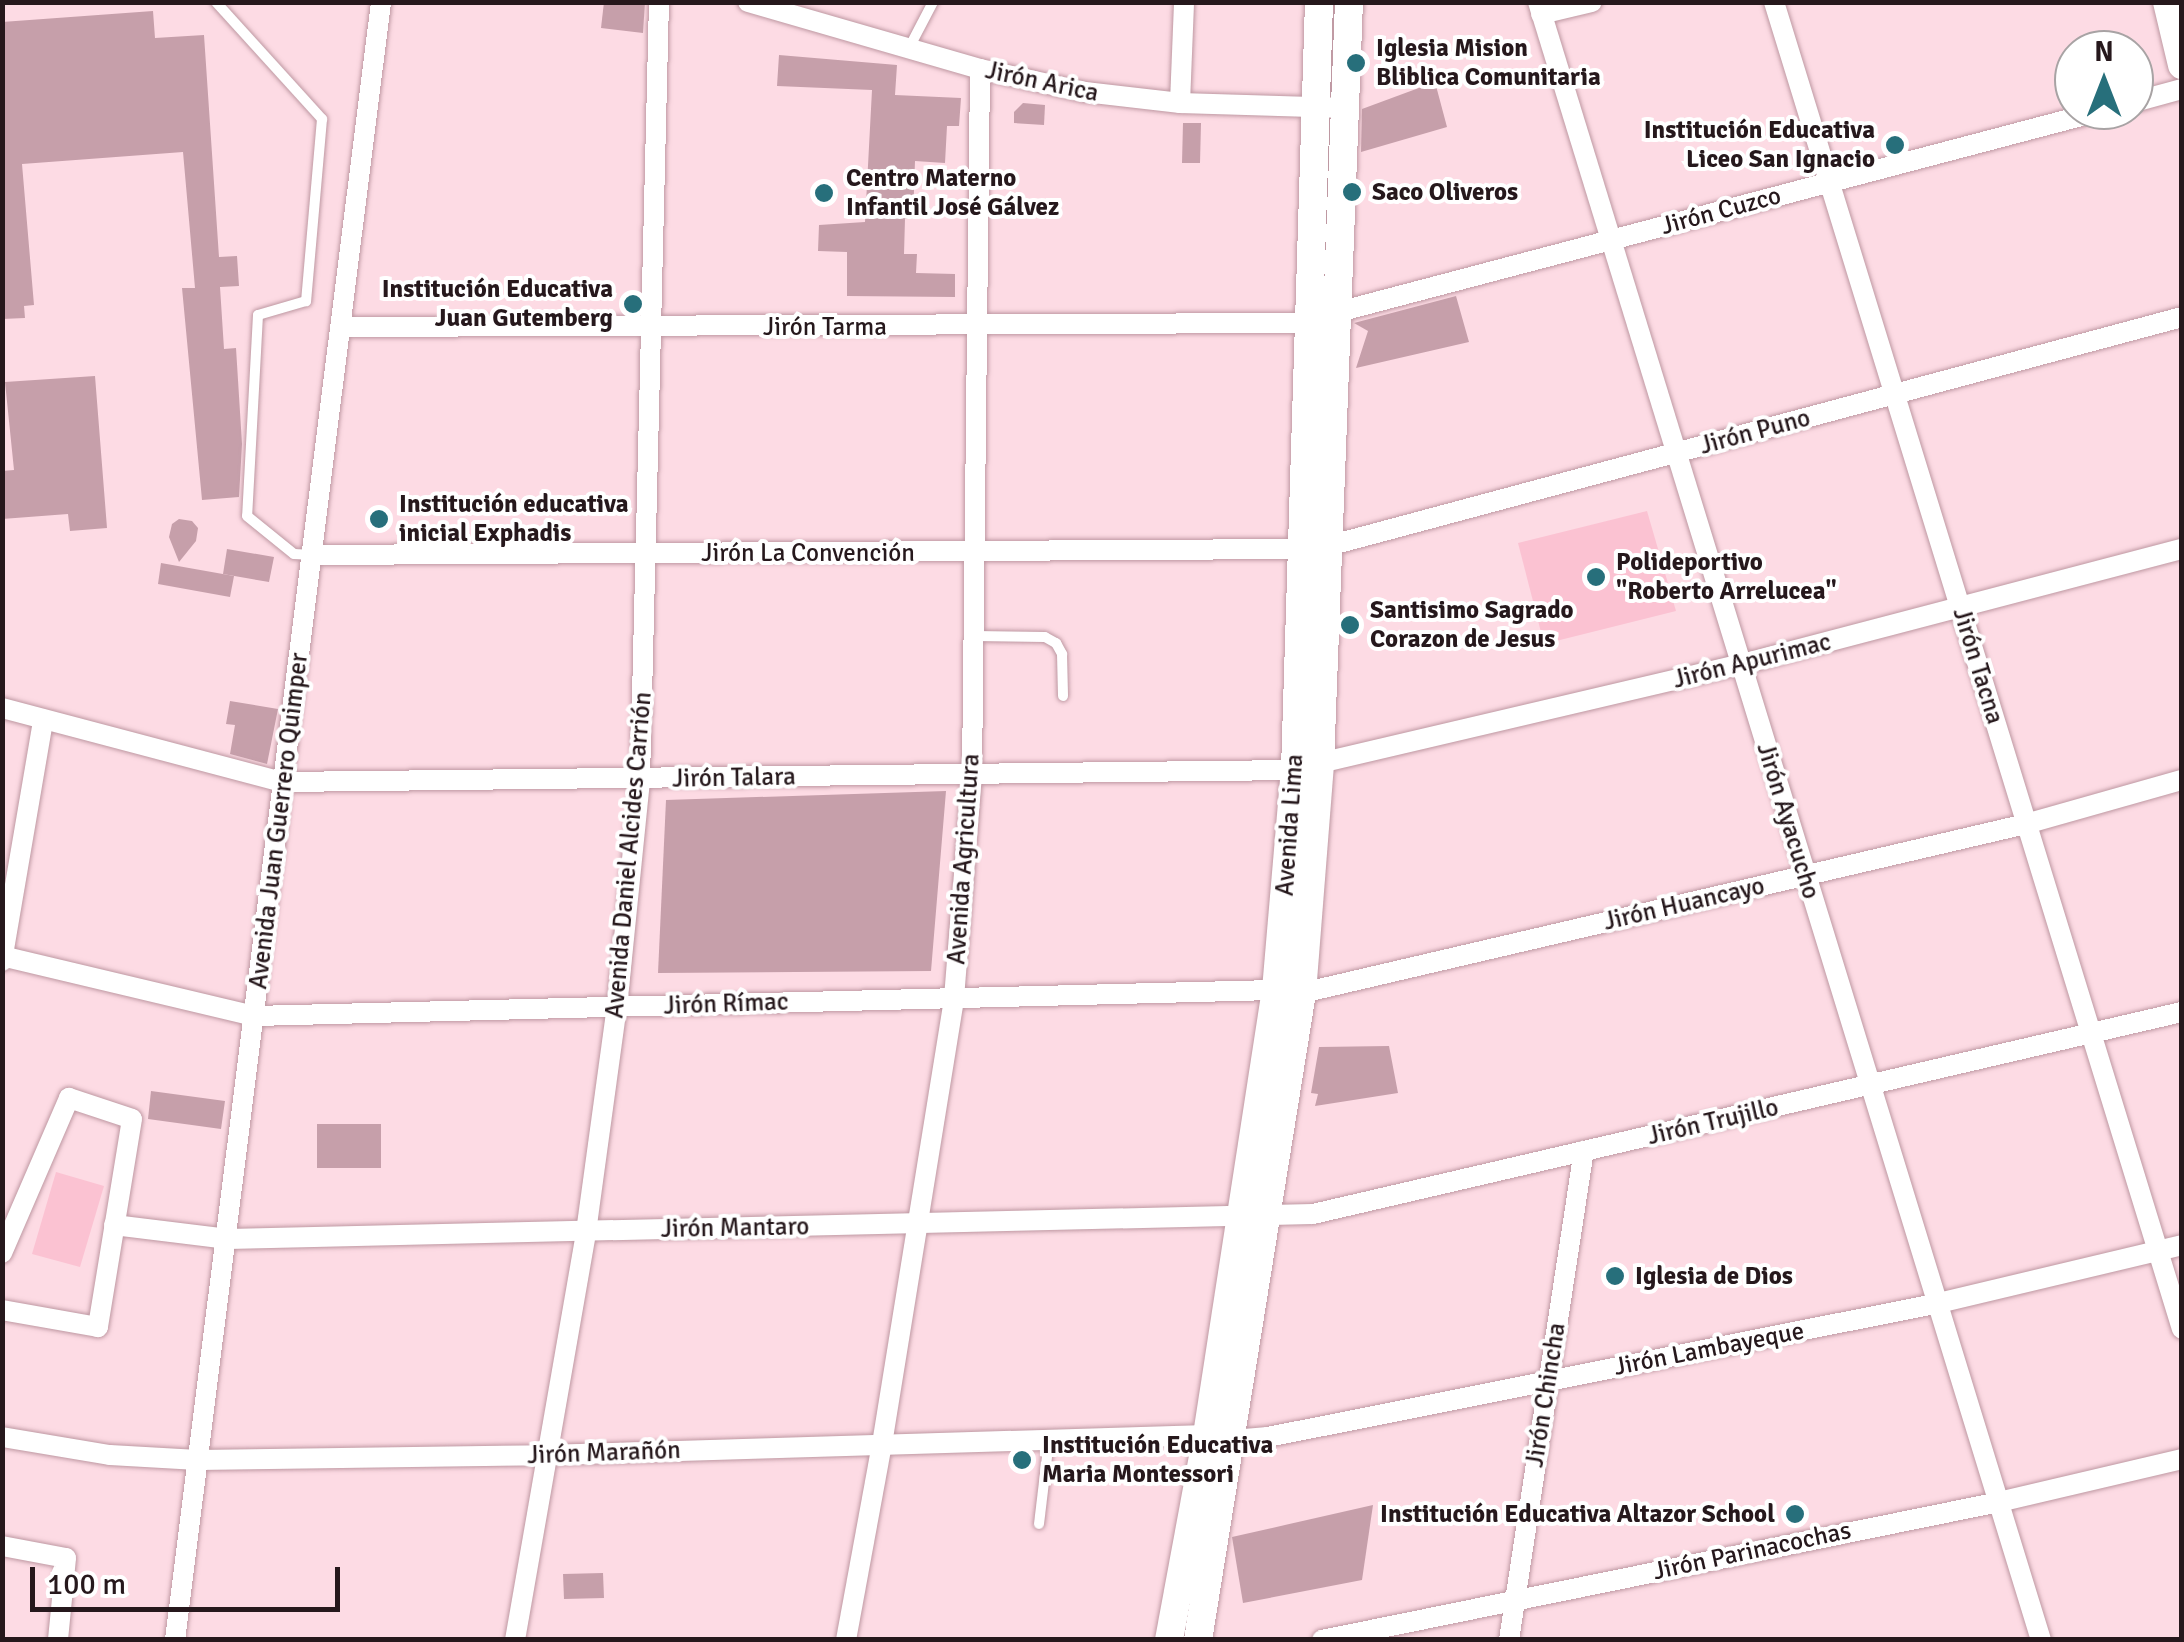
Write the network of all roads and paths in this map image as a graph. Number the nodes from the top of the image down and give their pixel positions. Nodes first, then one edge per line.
1 (216, 2) edge
2 (381, 2) edge
3 (659, 2) edge
4 (748, 2) edge
5 (933, 2) edge
6 (1184, 2) edge
7 (1320, 2) edge
8 (1349, 2) edge
9 (1592, 2) edge
10 (1774, 2) edge
11 (2167, 2) edge
12 (1540, 8) edge
13 (908, 48) junction
14 (2182, 65) edge
15 (980, 69) junction
16 (2182, 90) edge
17 (2154, 97) edge
18 (1180, 104) junction
19 (1330, 108) junction
20 (2054, 123) edge
21 (1829, 182) junction
22 (1610, 240) junction
23 (1338, 312) junction
24 (2182, 317) edge
25 (1308, 324) junction
26 (978, 326) junction
27 (342, 327) junction
28 (654, 328) junction
29 (1894, 394) junction
30 (1675, 454) junction
31 (1315, 547) junction
32 (2182, 549) edge
33 (978, 551) junction
34 (647, 554) junction
35 (314, 556) junction
36 (1960, 608) junction
37 (976, 636) junction
38 (1739, 665) junction
39 (1063, 696) dead end
40 (2, 708) edge
41 (44, 720) junction
42 (1308, 767) junction
43 (972, 774) junction
44 (640, 779) junction
45 (2182, 780) edge
46 (283, 782) junction
47 (2026, 824) junction
48 (1805, 876) junction
49 (3, 958) edge
50 (1289, 991) junction
51 (954, 998) junction
52 (618, 1007) junction
53 (2182, 1012) edge
54 (254, 1016) junction
55 (2090, 1034) junction
56 (1870, 1085) junction
57 (1584, 1151) junction
58 (1255, 1216) junction
59 (918, 1224) junction
60 (114, 1225) junction
61 (586, 1232) junction
62 (228, 1239) junction
63 (2182, 1246) edge
64 (2158, 1252) junction
65 (2, 1253) edge
66 (1939, 1303) junction
67 (2, 1310) edge
68 (2182, 1329) edge
69 (1547, 1380) junction
70 (2, 1437) edge
71 (1220, 1437) junction
72 (1048, 1440) junction
73 (882, 1444) junction
74 (547, 1455) junction
75 (2182, 1459) edge
76 (198, 1460) junction
77 (1999, 1502) junction
78 (1039, 1524) dead end
79 (2, 1546) edge
80 (1516, 1600) junction
81 (58, 1640) edge
82 (175, 1640) edge
83 (515, 1640) edge
84 (846, 1640) edge
85 (1169, 1640) edge
86 (1198, 1640) edge
87 (1322, 1640) edge
88 (1509, 1640) edge
89 (2041, 1640) edge

1 - 35 lane
2 - 27 street, Avenida Juan Guerrero Quimper
3 - 28 street, Avenida Daniel Alcides Carrión
4 - 13 street, Jirón Arica
5 - 13 lane
6 - 18 street
7 - 19 main road, Avenida Lima
8 - 19 main road, Avenida Lima
9 - 12 street
10 - 21 street, Jirón Tacna
11 - 14 main road
12 - 22 street, Jirón Ayacucho
13 - 15 street, Jirón Arica
15 - 18 street, Jirón Arica
15 - 26 street, Avenida Agricultura
16 - 17 street
18 - 19 street, Jirón Arica
19 - 23 main road, Avenida Lima
19 - 25 main road, Avenida Lima
20 - 21 street, Jirón Cuzco
21 - 22 street, Jirón Cuzco
21 - 29 street, Jirón Tacna
22 - 23 street, Jirón Cuzco
22 - 30 street, Jirón Ayacucho
23 - 31 main road, Avenida Lima
24 - 29 street, Jirón Puno
25 - 26 street, Jirón Tarma
25 - 31 main road, Avenida Lima
26 - 28 street, Jirón Tarma
26 - 33 street, Avenida Agricultura
27 - 28 street, Jirón Tarma
27 - 35 street, Avenida Juan Guerrero Quimper
28 - 34 street, Avenida Daniel Alcides Carrión
29 - 30 street, Jirón Puno
29 - 36 street, Jirón Tacna
30 - 31 street, Jirón Puno
30 - 38 street, Jirón Ayacucho
31 - 33 street, Jirón La Convención
31 - 42 main road, Avenida Lima
32 - 36 street, Jirón Apurimac
33 - 34 street, Jirón La Convención
33 - 37 street, Avenida Agricultura
34 - 35 street, Jirón La Convención
34 - 44 street, Avenida Daniel Alcides Carrión
35 - 46 street, Avenida Juan Guerrero Quimper
36 - 38 street, Jirón Apurimac
36 - 47 street, Jirón Tacna
37 - 39 lane
37 - 43 street, Avenida Agricultura
38 - 42 street, Jirón Apurimac
38 - 48 street, Jirón Ayacucho
40 - 41 street, Jirón Talara
41 - 46 street, Jirón Talara
41 - 49 street
42 - 43 street, Jirón Talara
42 - 50 main road, Avenida Lima
43 - 44 street, Jirón Talara
43 - 51 street, Avenida Agricultura
44 - 46 street, Jirón Talara
44 - 52 street, Avenida Daniel Alcides Carrión
45 - 47 street, Jirón Huancayo
46 - 54 street, Avenida Juan Guerrero Quimper
47 - 48 street, Jirón Huancayo
47 - 55 street, Jirón Tacna
48 - 50 street, Jirón Huancayo
48 - 56 street, Jirón Ayacucho
49 - 54 street, Jirón Rímac
50 - 51 street, Jirón Rímac
50 - 58 main road, Avenida Lima
51 - 52 street, Jirón Rímac
51 - 59 street, Avenida Agricultura
52 - 54 street, Jirón Rímac
52 - 61 street, Avenida Daniel Alcides Carrión
53 - 55 street, Jirón Trujillo
54 - 62 street, Avenida Juan Guerrero Quimper
55 - 56 street, Jirón Trujillo
55 - 64 street, Jirón Tacna
56 - 57 street, Jirón Trujillo
56 - 66 street, Jirón Ayacucho
57 - 58 street, Jirón Trujillo
57 - 69 street, Jirón Chincha
58 - 59 street, Jirón Mantaro
58 - 71 main road, Avenida Lima
59 - 61 street, Jirón Mantaro
59 - 73 street, Avenida Agricultura
60 - 62 street, Jirón Mantaro
60 - 65 street
60 - 67 street
61 - 62 street, Jirón Mantaro
61 - 74 street, Avenida Daniel Alcides Carrión
62 - 76 street, Avenida Juan Guerrero Quimper
63 - 64 street, Jirón Lambayeque
64 - 66 street, Jirón Lambayeque
64 - 68 street, Jirón Tacna
66 - 69 street, Jirón Lambayeque
66 - 77 street, Jirón Ayacucho
69 - 71 street, Jirón Lambayeque
69 - 80 street, Jirón Chincha
70 - 76 street, Jirón Marañón
71 - 72 street, Jirón Marañón
71 - 85 main road, Avenida Lima
71 - 86 main road, Avenida Lima
72 - 73 street, Jirón Marañón
72 - 78 lane
73 - 74 street, Jirón Marañón
73 - 84 street, Avenida Agricultura
74 - 76 street, Jirón Marañón
74 - 83 street, Avenida Daniel Alcides Carrión
75 - 77 street, Jirón Parinacochas
76 - 82 street, Avenida Juan Guerrero Quimper
77 - 80 street, Jirón Parinacochas
77 - 89 street, Jirón Ayacucho
79 - 81 street
80 - 87 street, Jirón Parinacochas
80 - 88 street, Jirón Chincha

